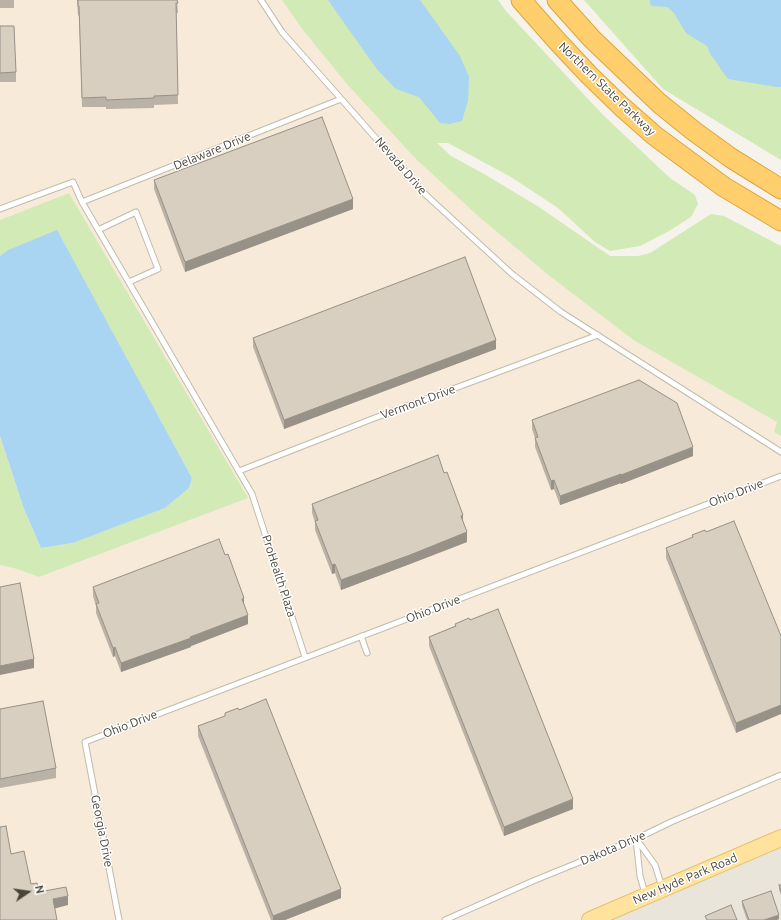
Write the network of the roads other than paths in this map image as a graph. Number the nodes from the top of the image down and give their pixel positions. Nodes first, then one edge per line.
1 (261, 0) edge
2 (521, 0) edge
3 (557, 0) edge
4 (341, 99) junction
5 (724, 187) junction
6 (781, 189) edge
7 (82, 202) junction
8 (0, 209) edge
9 (781, 221) edge
10 (98, 230) junction
11 (781, 236) edge
12 (129, 282) junction
13 (598, 335) junction
14 (781, 452) edge
15 (239, 471) junction
16 (781, 476) edge
17 (361, 636) junction
18 (367, 653) dead end
19 (306, 657) junction
20 (85, 742) joint
21 (781, 775) edge
22 (781, 838) edge
23 (636, 839) junction
24 (663, 889) junction
25 (646, 895) junction
26 (119, 920) edge
27 (445, 920) edge
28 (590, 920) edge

1 - 4 lane, Nevada Drive
2 - 5 highway, Northern State Parkway
3 - 6 highway
4 - 7 lane, Delaware Drive
4 - 13 lane, Nevada Drive
5 - 9 highway, Northern State Parkway
5 - 11 highway
7 - 8 lane, ProHealth Plaza
7 - 10 lane, ProHealth Plaza
10 - 12 lane, ProHealth Plaza
10 - 12 lane
12 - 15 lane, ProHealth Plaza
13 - 14 lane, Nevada Drive
13 - 15 lane, Vermont Drive
15 - 19 lane, ProHealth Plaza
16 - 17 lane, Ohio Drive
17 - 18 lane
17 - 19 lane, Ohio Drive
19 - 20 lane, Ohio Drive
20 - 26 lane, Georgia Drive
21 - 23 lane, Dakota Drive
22 - 24 main road, New Hyde Park Road
23 - 24 lane
23 - 25 lane
23 - 27 lane, Dakota Drive
24 - 25 main road, New Hyde Park Road
25 - 28 main road, New Hyde Park Road

